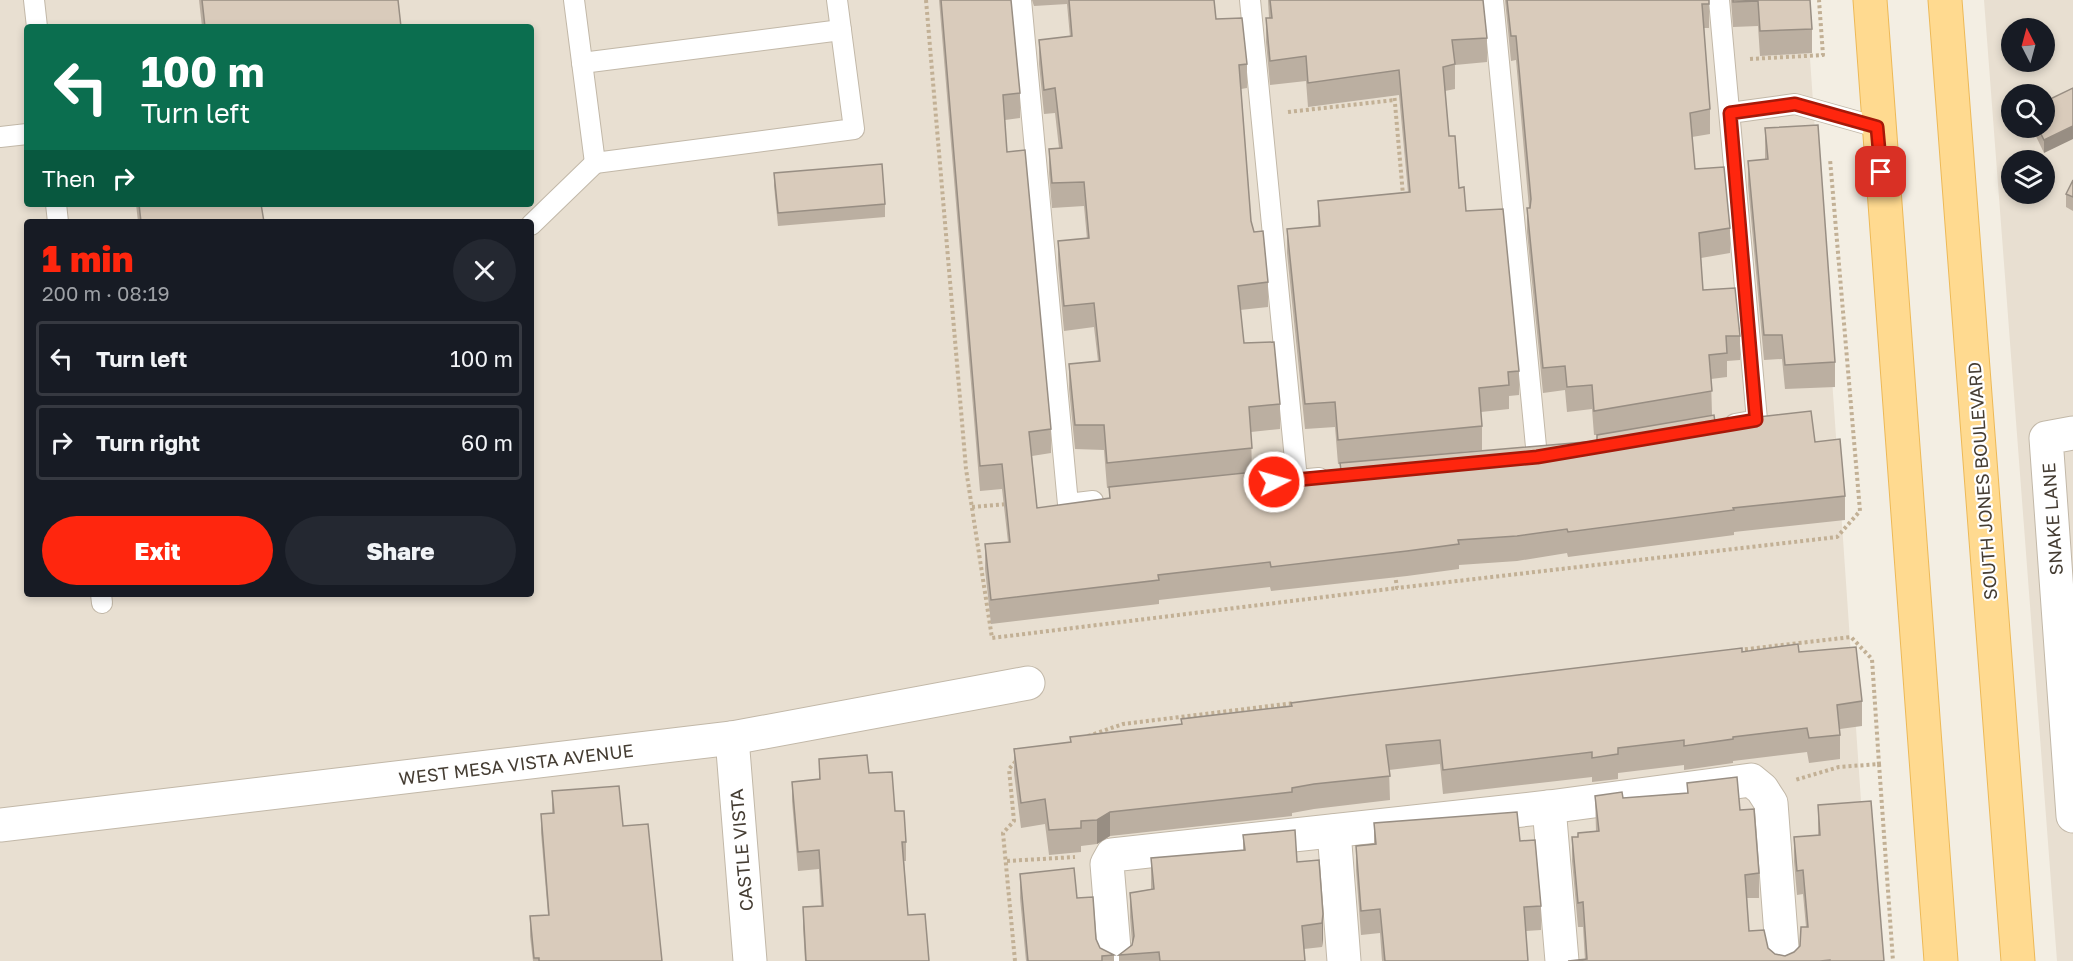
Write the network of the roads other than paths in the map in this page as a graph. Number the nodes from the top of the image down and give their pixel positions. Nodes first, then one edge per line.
1 (34, 0) edge
2 (574, 0) edge
3 (837, 0) edge
4 (1021, 0) edge
5 (1250, 0) edge
6 (1493, 0) edge
7 (1719, 0) edge
8 (1870, 0) edge
9 (1945, 0) edge
10 (37, 24) edge
11 (841, 30) junction
12 (582, 63) junction
13 (1730, 113) junction
14 (1877, 127) junction
15 (24, 134) edge
16 (0, 137) edge
17 (595, 163) junction
18 (534, 222) edge
19 (1710, 428) edge
20 (2059, 435) edge
21 (1560, 453) edge
22 (1537, 457) junction
23 (1503, 460) edge
24 (1343, 476) edge
25 (1297, 480) junction
26 (1274, 482) edge
27 (1114, 499) edge
28 (1028, 683) dead end
29 (732, 738) junction
30 (1549, 807) junction
31 (2073, 816) edge
32 (0, 825) edge
33 (1334, 831) junction
34 (750, 961) edge
35 (1115, 961) edge
36 (1344, 961) edge
37 (1562, 961) edge
38 (1783, 961) edge
39 (1941, 961) edge
40 (2018, 961) edge

1 - 10 lane
2 - 12 lane
3 - 11 lane
4 - 27 lane
5 - 25 lane
6 - 22 lane
7 - 13 lane
8 - 14 main road
9 - 40 main road, SOUTH JONES BOULEVARD
11 - 12 lane
11 - 17 lane
12 - 17 lane
13 - 14 lane
13 - 19 lane
14 - 39 main road
15 - 16 lane
17 - 18 lane
20 - 31 street, SNAKE LANE
21 - 22 lane
22 - 23 lane
24 - 25 lane
25 - 26 lane
28 - 29 street, WEST MESA VISTA AVENUE
29 - 32 street, WEST MESA VISTA AVENUE
29 - 34 street, CASTLE VISTA
30 - 33 street
30 - 37 street
30 - 38 street
33 - 35 street
33 - 36 street

